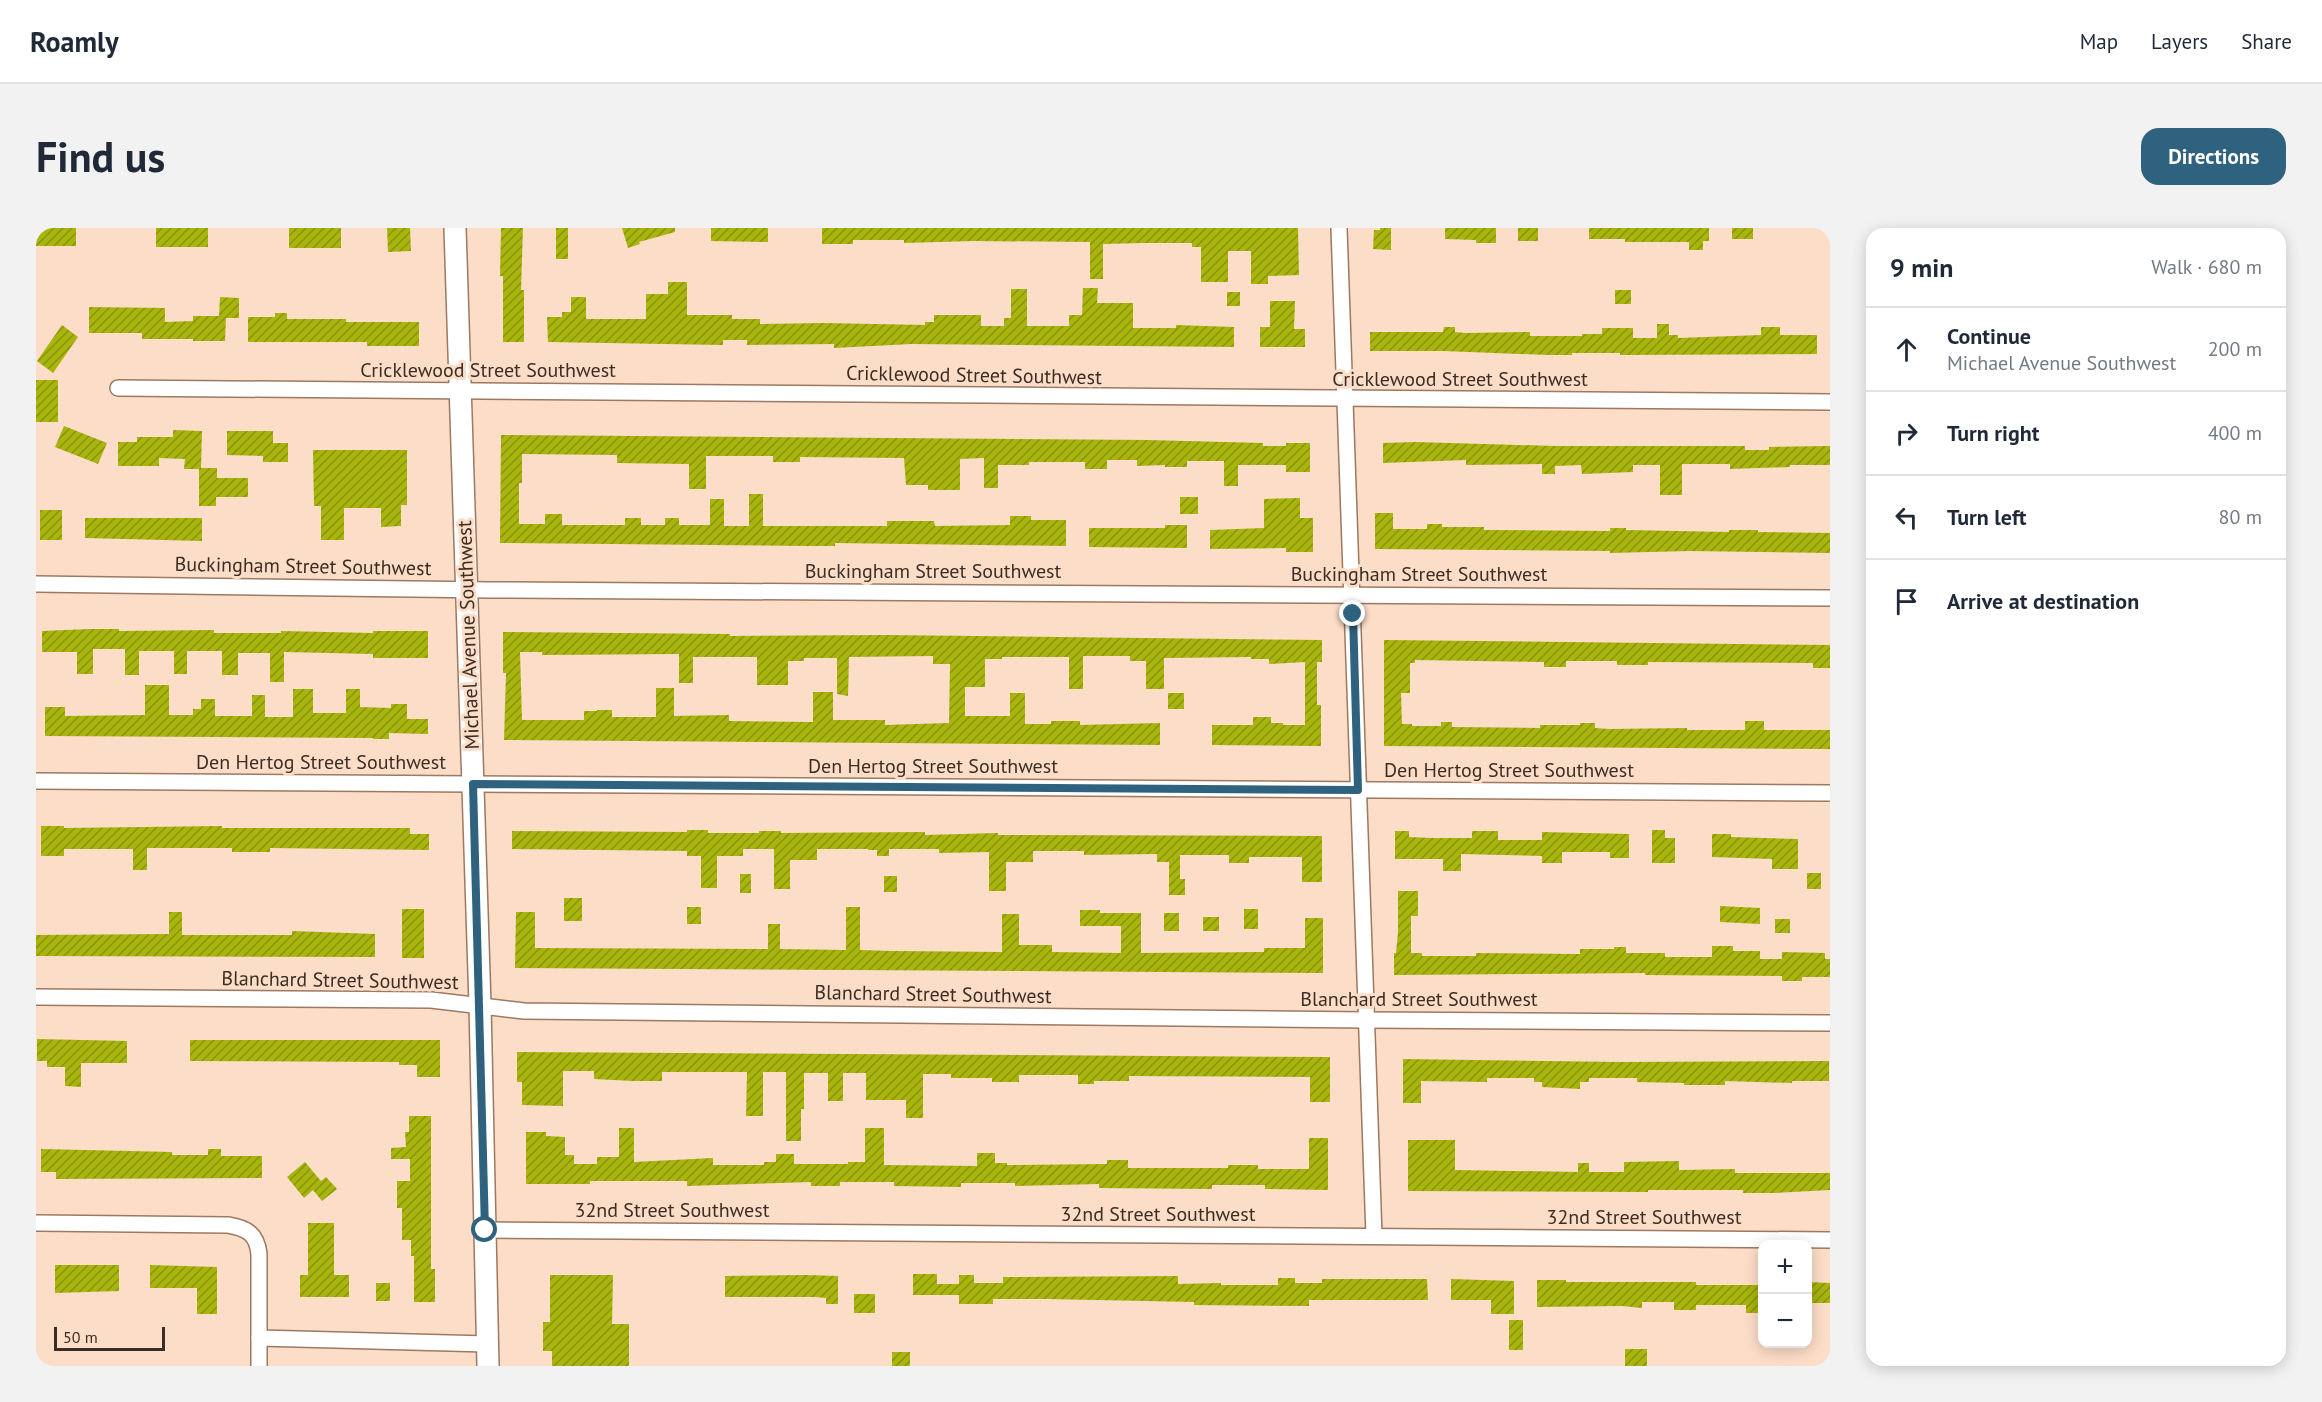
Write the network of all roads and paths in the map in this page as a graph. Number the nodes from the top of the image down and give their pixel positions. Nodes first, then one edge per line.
1 (455, 228) edge
2 (1339, 228) edge
3 (118, 388) dead end
4 (460, 391) junction
5 (1345, 400) junction
6 (1830, 402) edge
7 (36, 584) edge
8 (468, 589) junction
9 (1353, 595) junction
10 (1830, 598) edge
11 (36, 781) edge
12 (473, 784) junction
13 (1358, 790) junction
14 (1830, 793) edge
15 (36, 997) edge
16 (480, 1005) junction
17 (1366, 1020) junction
18 (1830, 1023) edge
19 (36, 1223) edge
20 (485, 1230) junction
21 (1374, 1236) junction
22 (1830, 1240) edge
23 (259, 1338) junction
24 (487, 1344) junction
25 (259, 1366) edge
26 (488, 1366) edge

1 - 4 street, Michael Avenue Southwest
2 - 5 street
3 - 4 street, Cricklewood Street Southwest
4 - 5 street, Cricklewood Street Southwest
4 - 8 street, Michael Avenue Southwest
5 - 6 street, Cricklewood Street Southwest
5 - 9 street
7 - 8 street, Buckingham Street Southwest
8 - 9 street, Buckingham Street Southwest
8 - 12 street, Michael Avenue Southwest
9 - 10 street, Buckingham Street Southwest
9 - 13 street
11 - 12 street, Den Hertog Street Southwest
12 - 13 street, Den Hertog Street Southwest
12 - 16 street, Michael Avenue Southwest
13 - 14 street, Den Hertog Street Southwest
13 - 17 street
15 - 16 street, Blanchard Street Southwest
16 - 17 street, Blanchard Street Southwest
16 - 20 street, Michael Avenue Southwest
17 - 18 street, Blanchard Street Southwest
17 - 21 street
19 - 23 street
20 - 21 street, 32nd Street Southwest
20 - 24 street, Michael Avenue Southwest
21 - 22 street, 32nd Street Southwest
23 - 24 street
23 - 25 street
24 - 26 street, Michael Avenue Southwest

